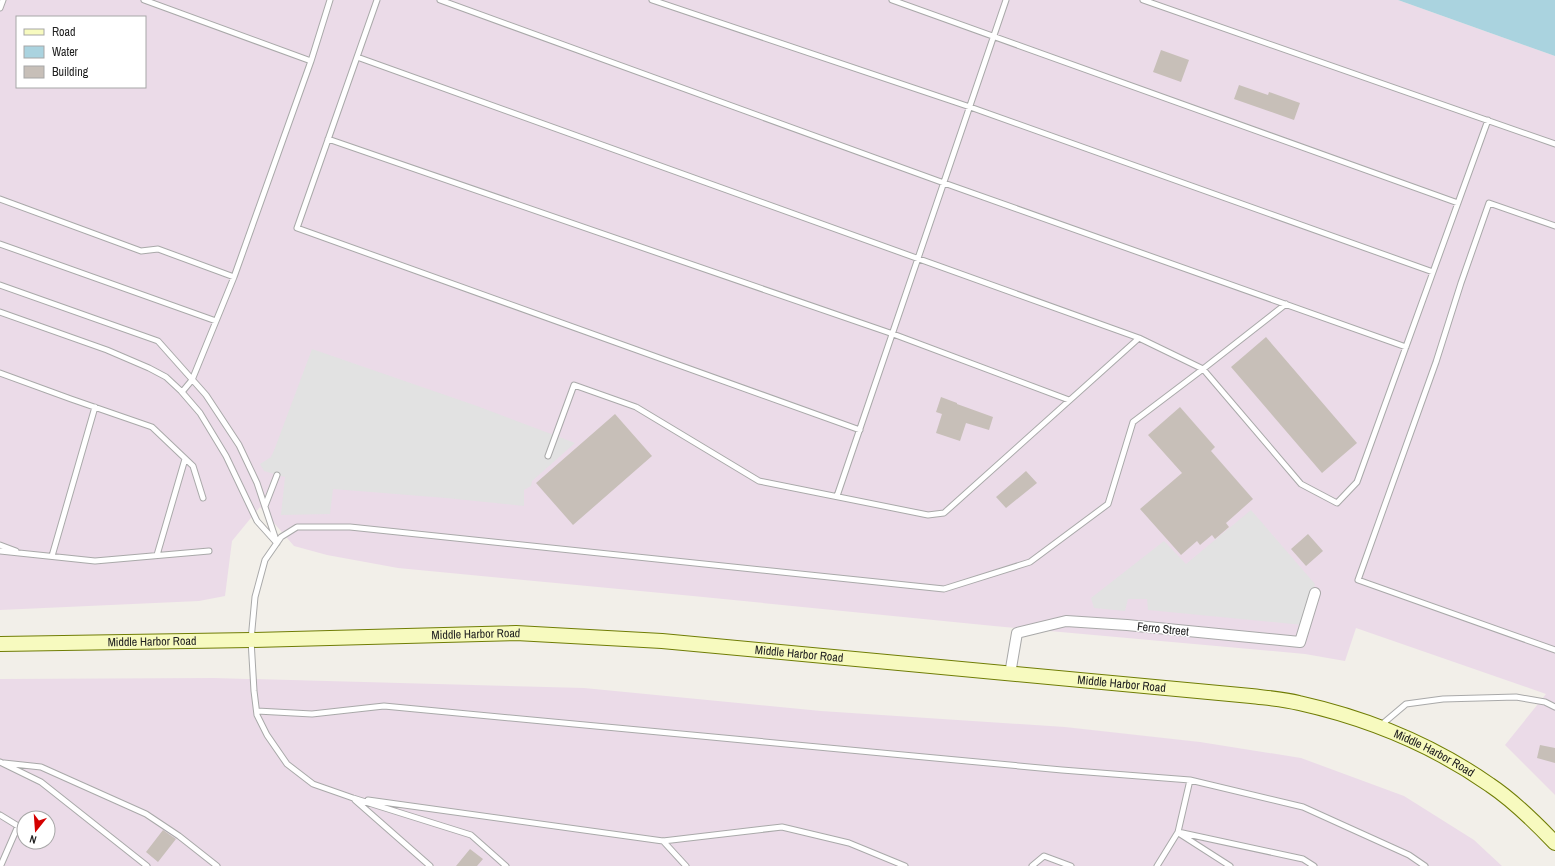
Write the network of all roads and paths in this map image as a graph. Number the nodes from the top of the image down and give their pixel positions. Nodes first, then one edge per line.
1 (3, 0) edge
2 (144, 0) edge
3 (330, 0) edge
4 (377, 0) edge
5 (440, 0) edge
6 (652, 0) edge
7 (892, 0) edge
8 (1006, 0) edge
9 (1144, 0) edge
10 (0, 8) edge
11 (994, 37) junction
12 (357, 56) junction
13 (311, 61) junction
14 (970, 107) junction
15 (1488, 120) junction
16 (328, 139) junction
17 (1555, 144) edge
18 (944, 183) junction
19 (0, 199) edge
20 (1458, 203) junction
21 (1555, 226) edge
22 (0, 244) edge
23 (918, 259) junction
24 (1433, 272) junction
25 (234, 277) junction
26 (0, 285) edge
27 (1286, 304) junction
28 (0, 312) edge
29 (216, 321) junction
30 (893, 334) junction
31 (1139, 338) junction
32 (1406, 347) junction
33 (1203, 369) junction
34 (0, 373) edge
35 (192, 380) junction
36 (182, 392) junction
37 (1069, 400) junction
38 (95, 408) junction
39 (860, 430) junction
40 (548, 456) dead end
41 (185, 459) junction
42 (277, 475) dead end
43 (837, 496) junction
44 (203, 498) dead end
45 (265, 506) junction
46 (277, 543) junction
47 (0, 545) edge
48 (0, 551) edge
49 (209, 551) dead end
50 (24, 553) junction
51 (157, 555) junction
52 (52, 556) junction
53 (1315, 593) dead end
54 (251, 640) junction
55 (0, 644) edge
56 (1555, 650) edge
57 (1010, 674) junction
58 (1555, 707) edge
59 (257, 711) junction
60 (1379, 726) junction
61 (2, 763) edge
62 (1190, 780) junction
63 (353, 798) junction
64 (0, 815) edge
65 (1178, 832) junction
66 (663, 841) junction
67 (1555, 843) edge
68 (1, 865) edge
69 (147, 866) edge
70 (217, 866) edge
71 (430, 866) edge
72 (506, 866) edge
73 (686, 866) edge
74 (905, 866) edge
75 (1032, 866) edge
76 (1071, 866) edge
77 (1157, 866) edge
78 (1230, 866) edge
79 (1314, 866) edge
80 (1425, 866) edge

1 - 10 lane
2 - 13 lane
3 - 13 lane
4 - 12 lane
5 - 18 lane
6 - 14 lane
7 - 11 lane
8 - 11 lane
9 - 15 lane
11 - 14 lane
11 - 20 lane
12 - 16 lane
12 - 23 lane
13 - 25 lane
14 - 18 lane
14 - 24 lane
15 - 17 lane
15 - 20 lane
16 - 30 lane
16 - 39 lane
18 - 23 lane
18 - 27 lane
19 - 25 lane
20 - 24 lane
21 - 56 lane
22 - 29 lane
23 - 30 lane
23 - 31 lane
24 - 32 lane
25 - 29 lane
26 - 35 lane
27 - 32 lane
27 - 33 lane
28 - 36 lane
29 - 35 lane
30 - 37 lane
30 - 39 lane
31 - 33 lane
31 - 37 lane
32 - 33 lane
33 - 46 lane
34 - 38 lane
35 - 36 lane
35 - 45 lane
36 - 46 lane
37 - 43 lane
38 - 41 lane
38 - 52 lane
39 - 43 lane
40 - 43 lane
41 - 44 lane
41 - 51 lane
42 - 45 lane
45 - 46 lane
46 - 54 lane
47 - 50 lane
48 - 50 lane
49 - 51 lane
50 - 52 lane
51 - 52 lane
53 - 57 street, Ferro Street
54 - 55 main road, Middle Harbor Road
54 - 57 main road, Middle Harbor Road
54 - 59 lane
57 - 60 main road, Middle Harbor Road
58 - 60 lane
59 - 62 lane
59 - 63 lane
60 - 67 main road, Middle Harbor Road
61 - 69 lane
61 - 70 lane
62 - 65 lane
62 - 80 lane
63 - 66 lane
63 - 71 lane
63 - 72 lane
64 - 68 lane
65 - 77 lane
65 - 78 lane
65 - 79 lane
66 - 73 lane
66 - 74 lane
75 - 76 lane

